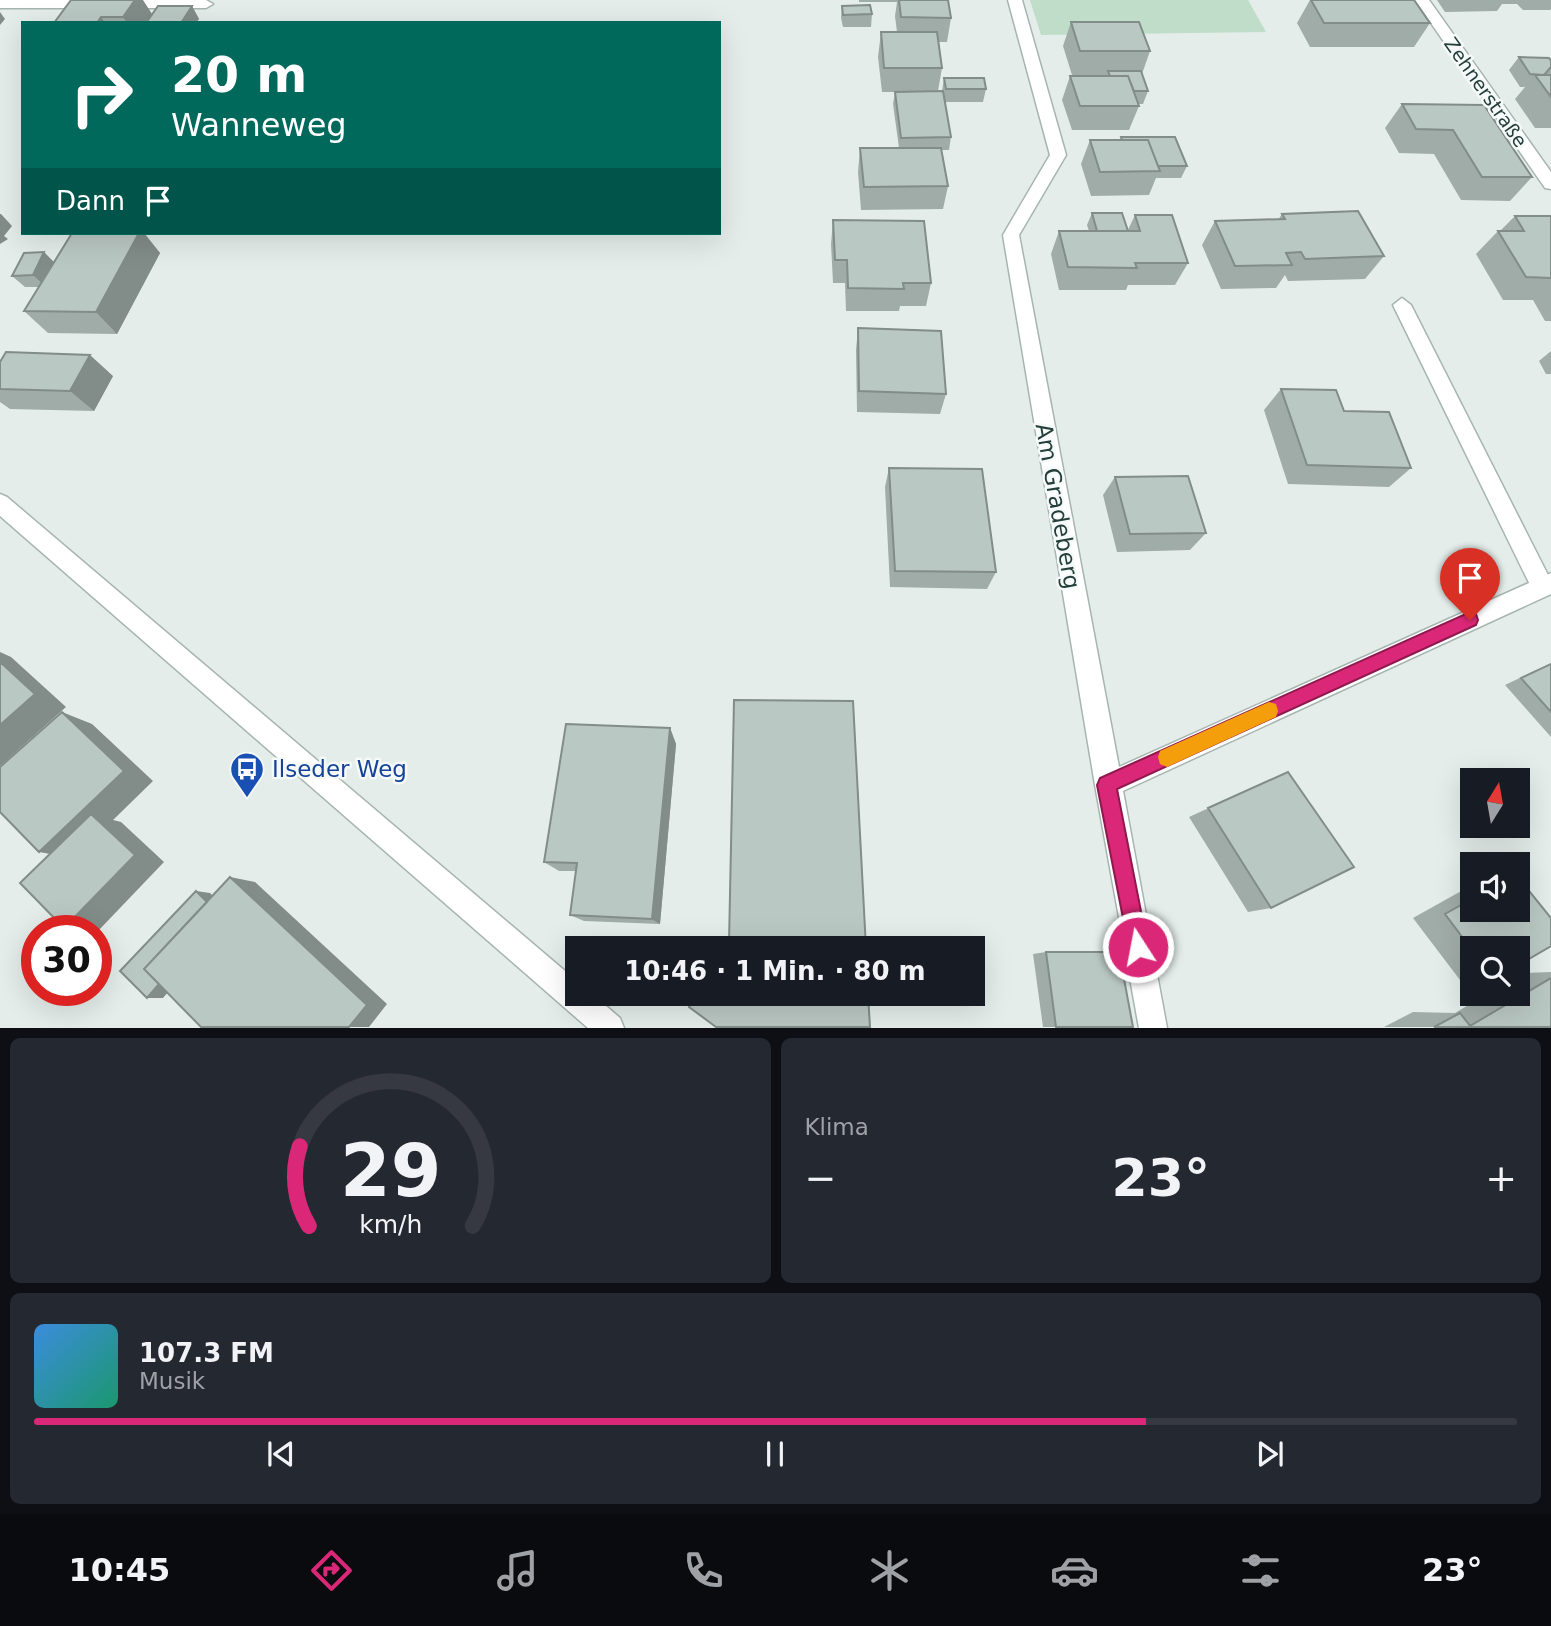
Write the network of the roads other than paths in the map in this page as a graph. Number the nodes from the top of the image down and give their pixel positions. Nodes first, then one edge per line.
1 (1016, 0) edge
2 (1422, 0) edge
3 (0, 4) edge
4 (206, 4) dead end
5 (1551, 184) edge
6 (1402, 305) dead end
7 (0, 503) edge
8 (1547, 584) edge
9 (1107, 785) junction
10 (610, 1027) edge
11 (1153, 1027) edge

1 - 9 street, Am Gradeberg
2 - 5 street, Zehnerstraße
3 - 4 street
6 - 8 street
7 - 10 street
8 - 9 street
9 - 11 street, Am Gradeberg

